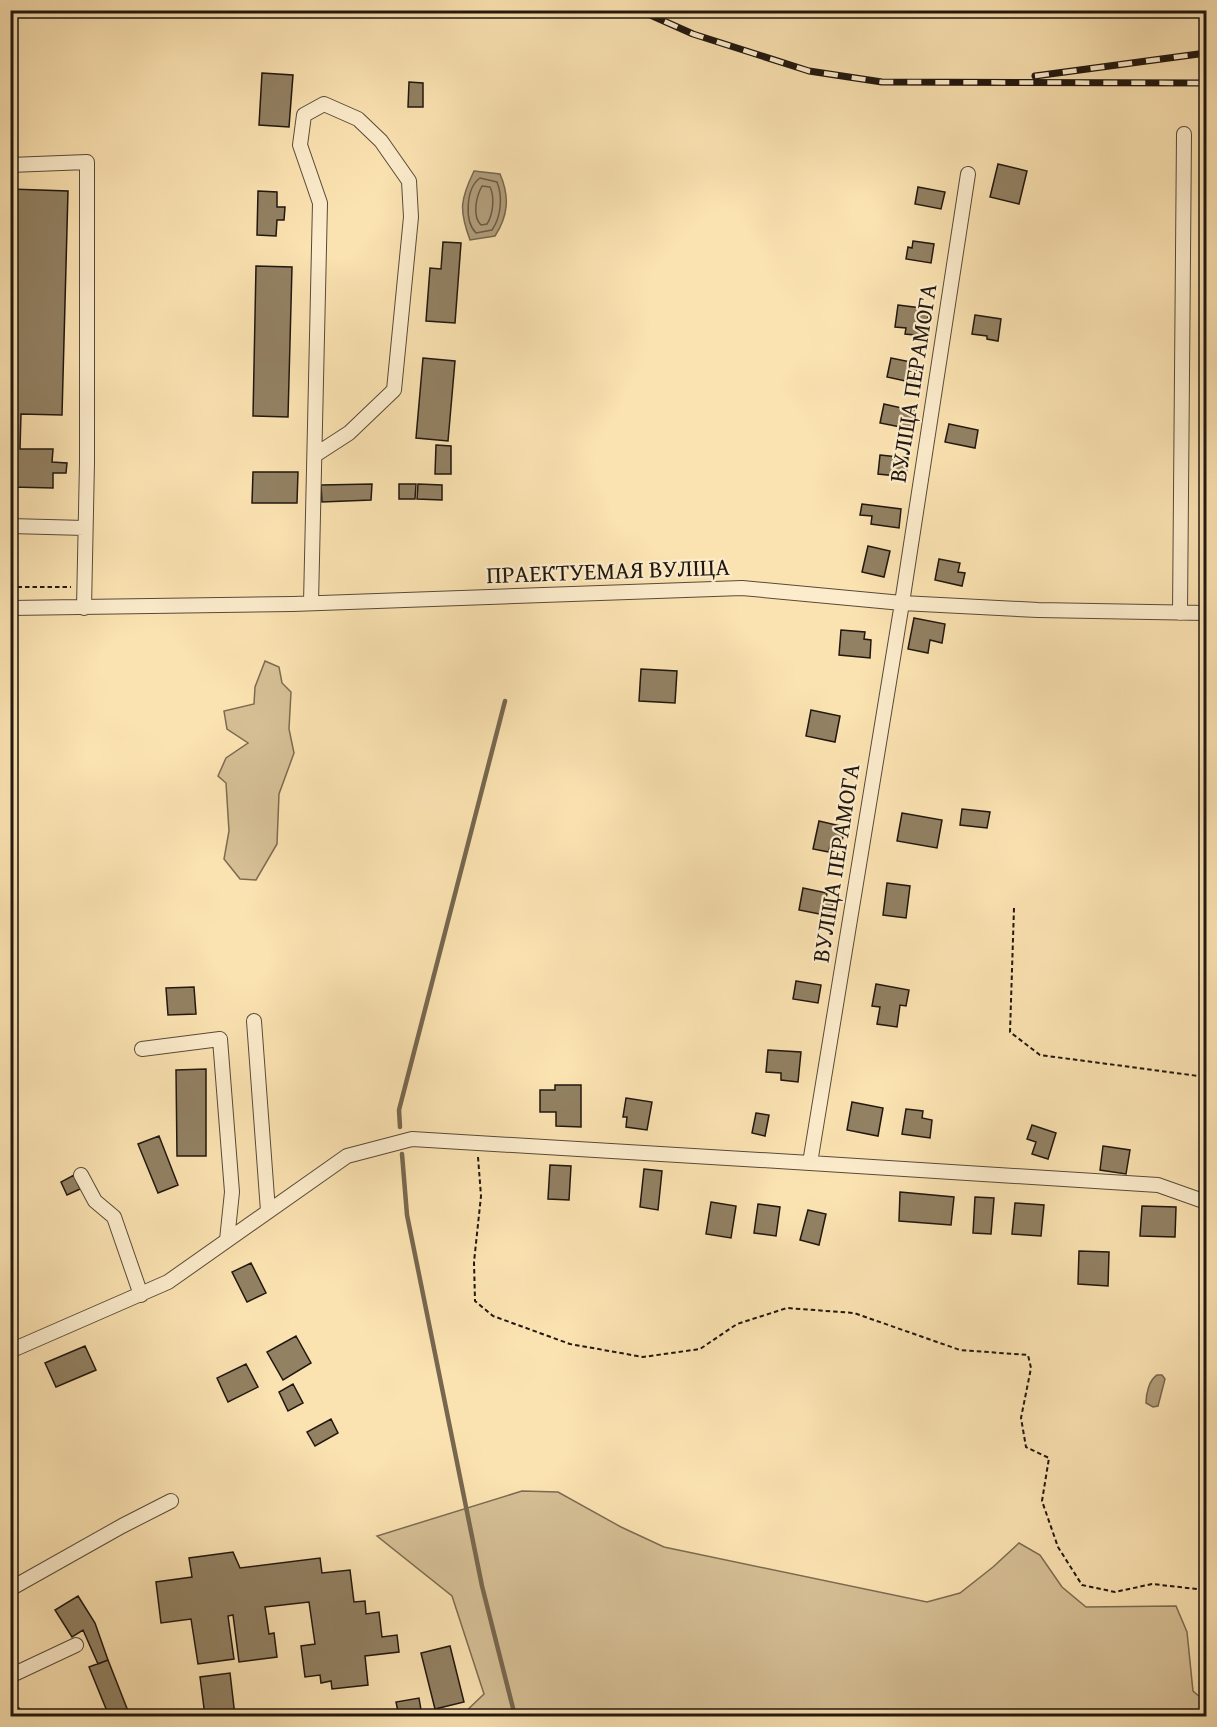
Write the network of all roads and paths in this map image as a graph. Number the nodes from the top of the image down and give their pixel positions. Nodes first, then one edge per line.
1 (1184, 134) dead end
2 (10, 165) edge
3 (968, 174) dead end
4 (315, 455) junction
5 (10, 526) edge
6 (85, 528) junction
7 (10, 587) edge
8 (84, 587) junction
9 (311, 603) junction
10 (902, 603) junction
11 (10, 608) edge
12 (84, 608) junction
13 (1180, 613) junction
14 (1206, 613) edge
15 (1014, 908) dead end
16 (254, 1021) dead end
17 (142, 1049) dead end
18 (1206, 1077) edge
19 (461, 1142) junction
20 (810, 1163) junction
21 (81, 1174) dead end
22 (1206, 1202) edge
23 (268, 1212) junction
24 (227, 1240) junction
25 (141, 1295) junction
26 (10, 1351) edge
27 (171, 1501) dead end
28 (10, 1589) edge
29 (1206, 1590) edge
30 (75, 1645) dead end
31 (10, 1676) edge
32 (10, 1695) edge
33 (24, 1716) edge

1 - 13 street
2 - 6 street
3 - 10 street, ВУЛІЦА ПЕРАМОГА
4 - 4 street
4 - 9 street
5 - 6 street
6 - 8 street
7 - 8 path
8 - 12 street
9 - 10 street, ПРАЕКТУЕМАЯ ВУЛІЦА
9 - 12 street, ПРАЕКТУЕМАЯ ВУЛІЦА
10 - 13 street, ПРАЕКТУЕМАЯ ВУЛІЦА
10 - 20 street, ВУЛІЦА ПЕРАМОГА
11 - 12 street, ПРАЕКТУЕМАЯ ВУЛІЦА
13 - 14 street, ПРАЕКТУЕМАЯ ВУЛІЦА
15 - 18 path
16 - 23 street
17 - 24 street
19 - 20 street
19 - 23 street
19 - 29 path
20 - 22 street
21 - 25 street
23 - 24 street
24 - 25 street
25 - 26 street
27 - 28 street
30 - 31 street
32 - 33 path

